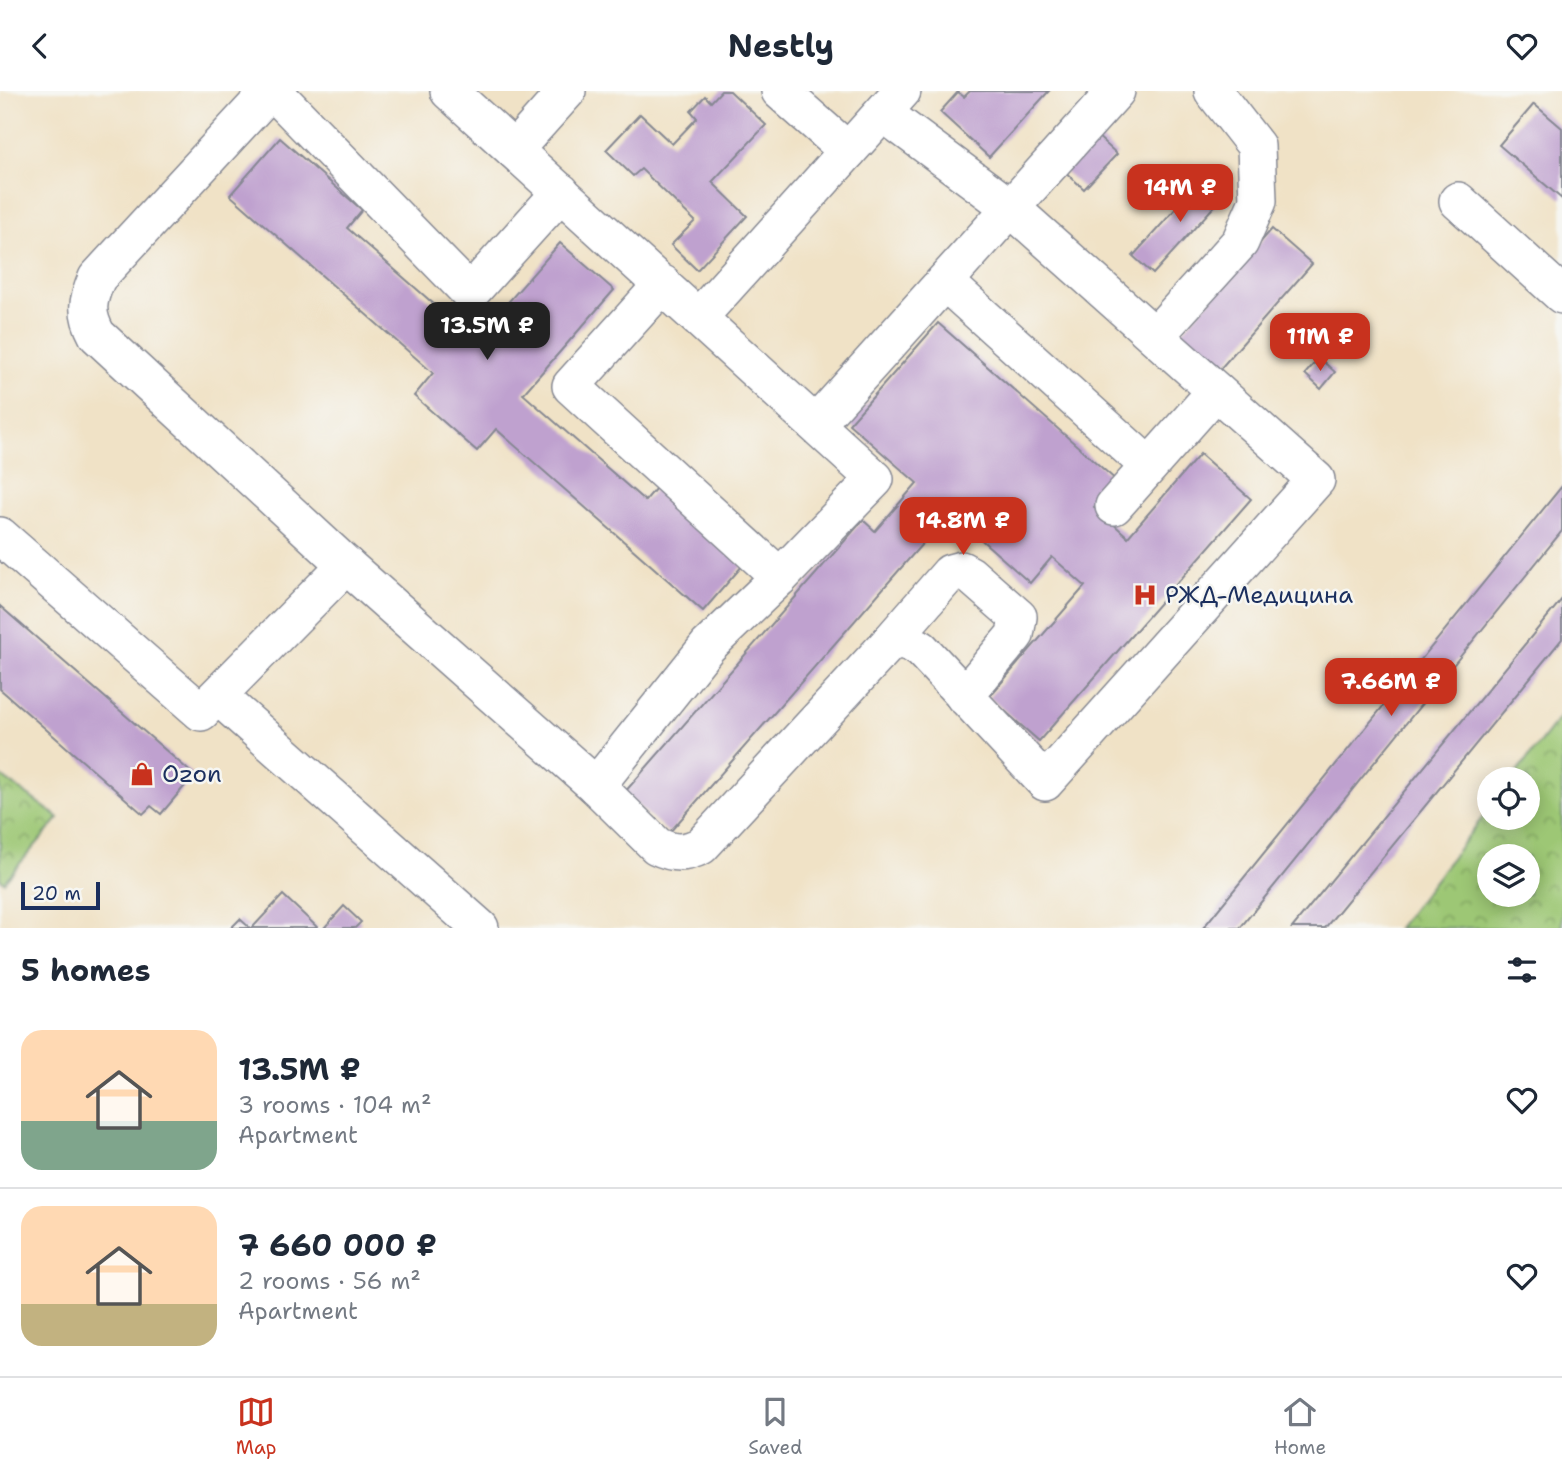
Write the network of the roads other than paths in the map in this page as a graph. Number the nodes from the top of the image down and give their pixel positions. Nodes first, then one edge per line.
1 (271, 91) edge
2 (449, 91) edge
3 (567, 91) edge
4 (780, 91) edge
5 (1116, 91) edge
6 (1213, 91) edge
7 (892, 102) edge
8 (514, 150) junction
9 (848, 151) junction
10 (561, 192) junction
11 (1458, 201) dead end
12 (1011, 208) junction
13 (945, 282) junction
14 (663, 284) junction
15 (1562, 295) edge
16 (699, 317) junction
17 (1155, 336) junction
18 (1216, 391) junction
19 (817, 423) junction
20 (1149, 466) junction
21 (1114, 506) dead end
22 (0, 536) edge
23 (346, 565) junction
24 (780, 577) junction
25 (890, 642) junction
26 (218, 696) junction
27 (964, 696) junction
28 (596, 786) junction
29 (480, 928) edge

1 - 10 lane
1 - 23 lane
2 - 8 lane
3 - 8 lane
4 - 9 lane
5 - 12 lane
6 - 17 lane
7 - 9 lane
7 - 12 lane
8 - 10 lane
9 - 16 lane
10 - 14 lane
11 - 15 lane
12 - 13 lane
12 - 17 lane
13 - 19 lane
13 - 20 lane
14 - 16 lane
14 - 24 lane
16 - 19 lane
17 - 18 lane
18 - 20 lane
18 - 27 lane
19 - 24 lane
20 - 21 lane
22 - 26 lane
23 - 26 lane
23 - 28 lane
24 - 28 lane
25 - 27 lane
25 - 27 lane
25 - 28 lane
26 - 29 lane

